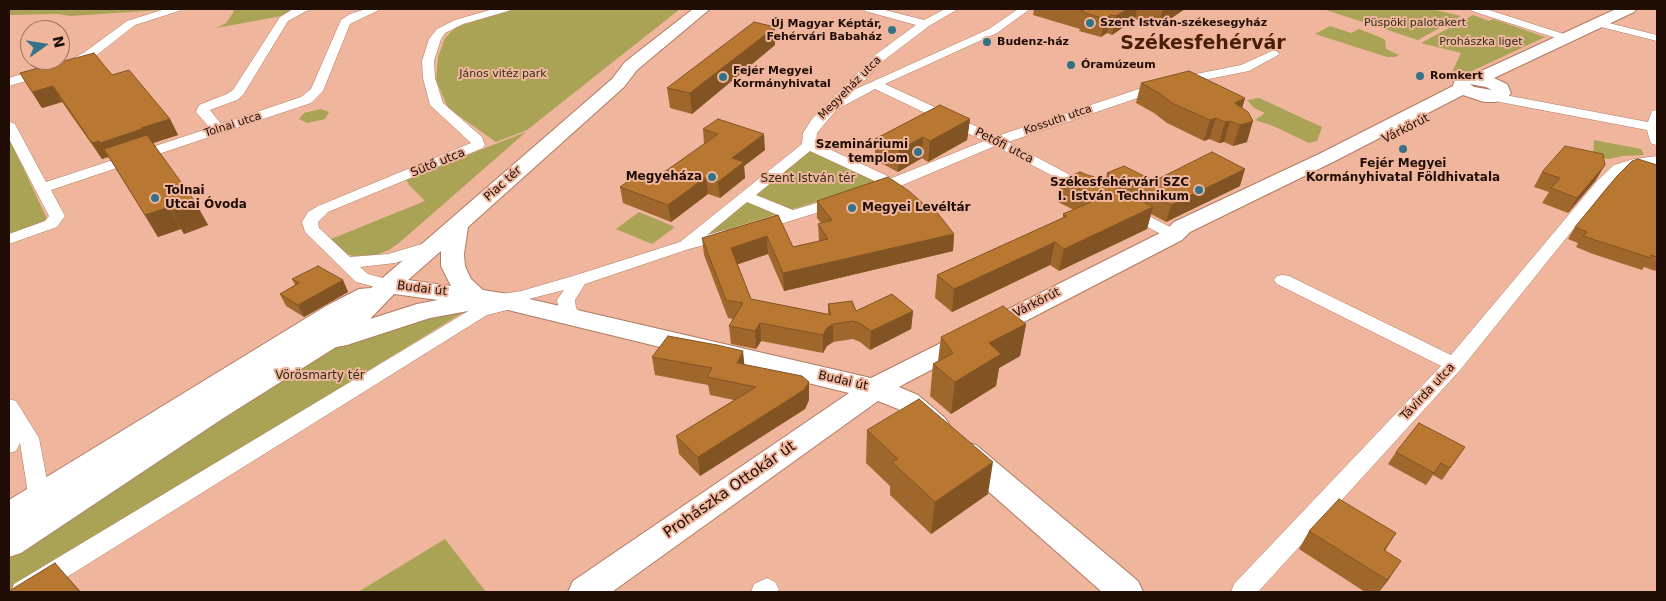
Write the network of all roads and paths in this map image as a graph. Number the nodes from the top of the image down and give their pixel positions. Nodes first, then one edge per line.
1 (175, 9) edge
2 (306, 9) edge
3 (376, 9) edge
4 (504, 9) edge
5 (869, 9) edge
6 (953, 9) edge
7 (1025, 9) edge
8 (1476, 9) edge
9 (1628, 9) edge
10 (1635, 9) edge
11 (709, 11) edge
12 (925, 24) junction
13 (1600, 24) junction
14 (1566, 38) junction
15 (1657, 38) edge
16 (1274, 54) dead end
17 (9, 82) edge
18 (875, 84) junction
19 (1483, 88) junction
20 (832, 107) junction
21 (1656, 121) edge
22 (9, 126) edge
23 (219, 130) junction
24 (996, 141) junction
25 (1657, 141) edge
26 (809, 145) junction
27 (1657, 160) edge
28 (893, 184) junction
29 (43, 188) junction
30 (745, 196) junction
31 (1102, 197) edge
32 (1119, 206) edge
33 (794, 216) junction
34 (457, 225) junction
35 (1174, 235) junction
36 (9, 239) edge
37 (433, 246) junction
38 (683, 246) junction
39 (345, 263) junction
40 (580, 280) junction
41 (1283, 280) dead end
42 (388, 285) junction
43 (496, 300) junction
44 (426, 310) junction
45 (575, 317) junction
46 (322, 344) junction
47 (1454, 364) junction
48 (875, 389) junction
49 (11, 411) edge
50 (9, 445) edge
51 (23, 509) edge
52 (9, 543) edge
53 (23, 592) edge
54 (585, 592) edge
55 (1126, 592) edge
56 (1243, 592) edge

1 - 17 street
2 - 23 street
3 - 23 street, Tolnai utca
4 - 39 street, Sütő utca
5 - 12 street
6 - 12 street, Megyeház utca
7 - 18 street
8 - 14 street
9 - 13 street, Várkörút
10 - 13 street, Várkörút
11 - 34 street, Piac tér
12 - 20 street, Megyeház utca
13 - 14 street, Várkörút
13 - 15 street
13 - 19 street, Várkörút
14 - 19 street, Várkörút
16 - 24 street, Kossuth utca
18 - 20 street
18 - 24 street, Petőfi utca
19 - 21 street
19 - 35 street, Várkörút
20 - 26 street, Megyeház utca
21 - 25 street
22 - 29 street
23 - 29 street, Tolnai utca
24 - 28 street, Kossuth utca
24 - 31 street, Petőfi utca
26 - 28 street
26 - 30 street
27 - 47 street, Távirda utca
28 - 33 street
29 - 36 street
30 - 33 street
30 - 38 street
32 - 35 street
33 - 38 street
34 - 37 street, Piac tér
34 - 43 street, Budai út
35 - 48 street, Várkörút
37 - 39 street
37 - 42 street, Piac tér
38 - 40 street
39 - 42 street, Sütő utca
40 - 43 street
40 - 45 street
41 - 47 street
42 - 43 street, Budai út
42 - 44 street, Budai út
42 - 46 street
42 - 51 street
43 - 44 street, Budai út
43 - 45 street, Budai út
43 - 53 street
44 - 46 street, Budai út
45 - 48 street, Budai út
46 - 51 street
47 - 56 street, Távirda utca
48 - 54 street, Prohászka Ottokár út
48 - 55 street, Budai út
49 - 50 street
49 - 51 street
51 - 52 street

